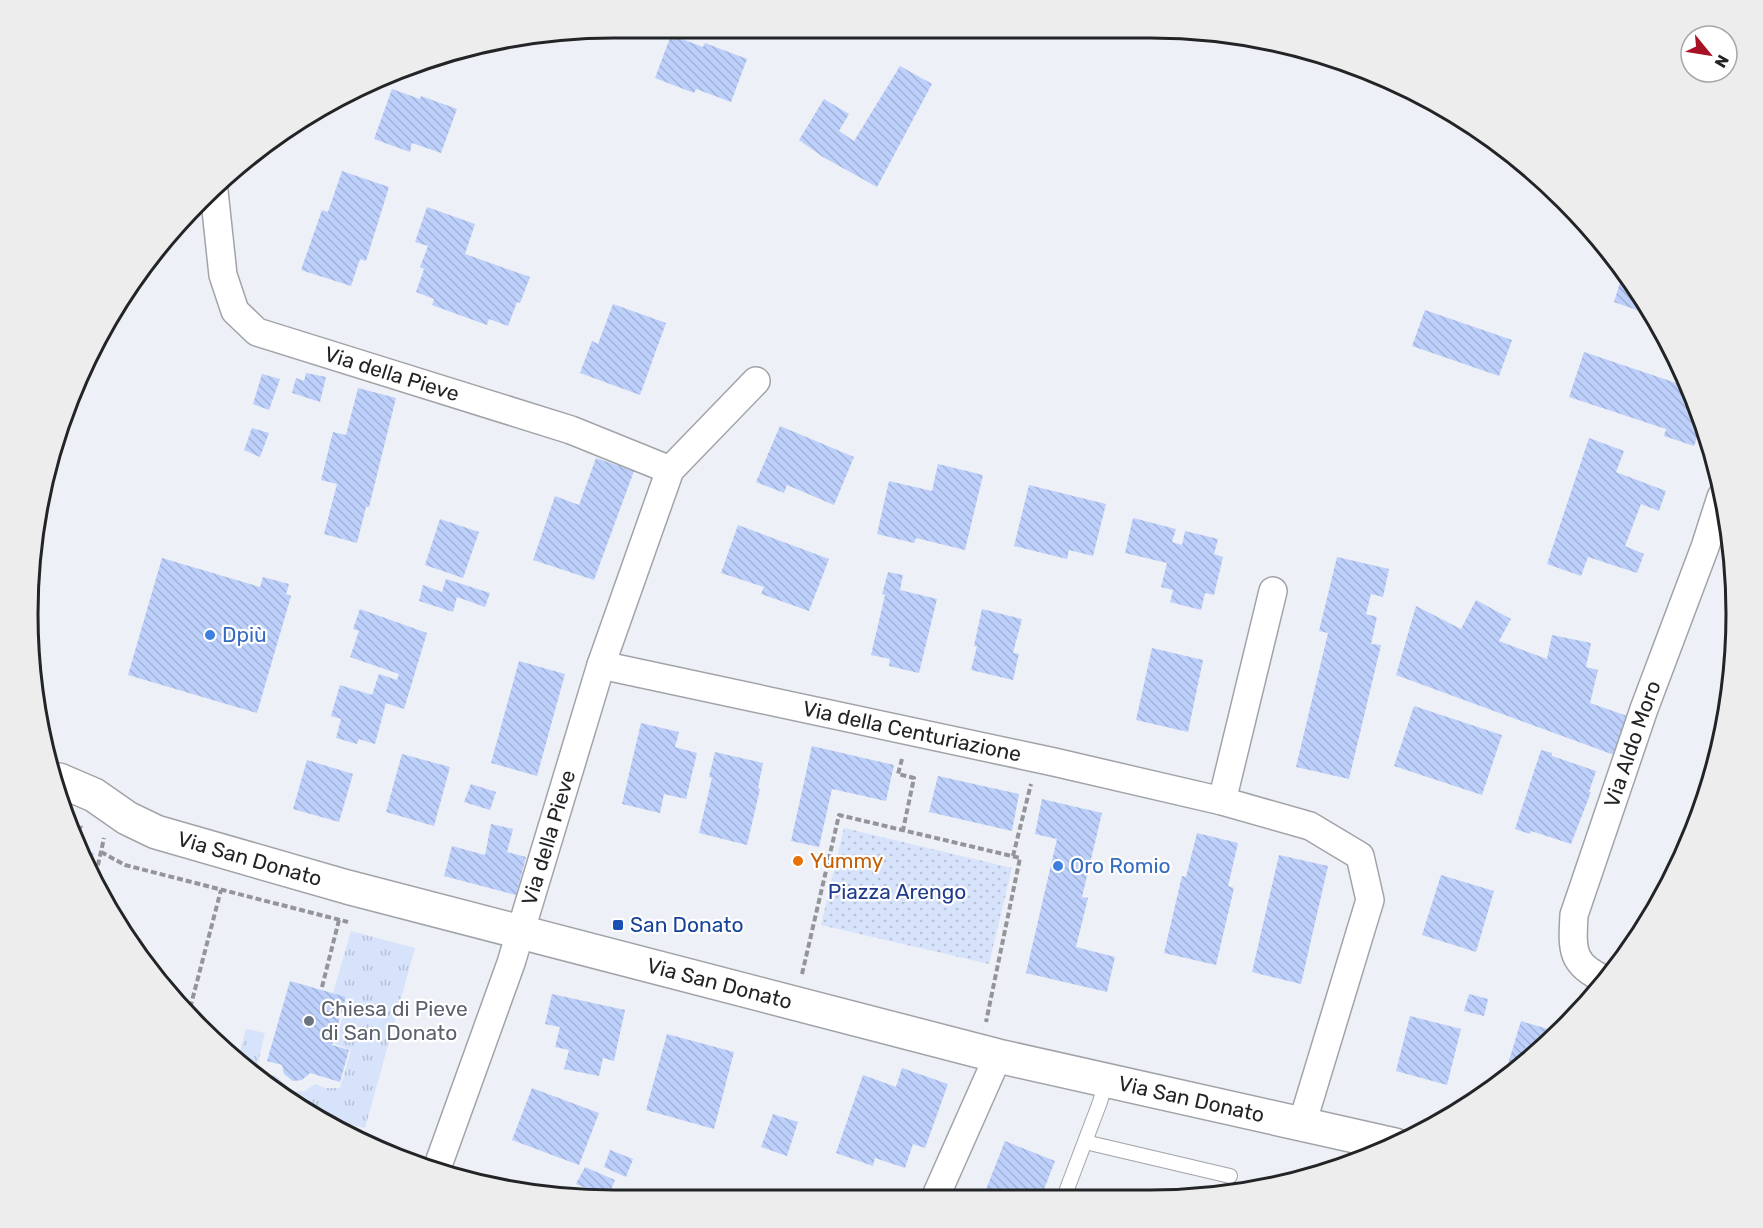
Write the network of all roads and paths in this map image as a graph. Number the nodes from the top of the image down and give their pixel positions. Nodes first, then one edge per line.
1 (215, 198) edge
2 (756, 381) dead end
3 (670, 471) junction
4 (1716, 514) edge
5 (1273, 591) dead end
6 (601, 665) junction
7 (902, 757) dead end
8 (1032, 778) dead end
9 (63, 782) edge
10 (1222, 801) junction
11 (903, 830) junction
12 (104, 837) dead end
13 (102, 852) junction
14 (1014, 856) junction
15 (97, 870) edge
16 (221, 890) junction
17 (339, 920) junction
18 (350, 923) dead end
19 (519, 931) junction
20 (802, 976) dead end
21 (1597, 976) edge
22 (322, 987) dead end
23 (191, 1005) edge
24 (986, 1023) dead end
25 (998, 1056) junction
26 (1106, 1080) junction
27 (1302, 1124) junction
28 (1085, 1142) junction
29 (1381, 1142) edge
30 (439, 1163) edge
31 (1230, 1176) dead end
32 (939, 1190) edge
33 (1067, 1190) edge

1 - 3 street, Via della Pieve
2 - 3 street, Via della Pieve
3 - 6 street, Via della Pieve
4 - 21 street, Via Aldo Moro
5 - 10 street
6 - 10 street, Via della Centuriazione
6 - 19 street, Via della Pieve
7 - 11 path
8 - 14 path
9 - 19 street, Via San Donato
10 - 27 street, Via della Centuriazione
11 - 14 path
11 - 20 path
12 - 13 path
13 - 15 path
13 - 16 path
14 - 24 path
16 - 17 path
16 - 23 path
17 - 18 path
17 - 22 path
19 - 25 street, Via San Donato
19 - 30 street, Via della Pieve
25 - 26 street, Via San Donato
25 - 32 street
26 - 27 street, Via San Donato
26 - 28 lane
27 - 29 street, Via San Donato
28 - 31 lane
28 - 33 lane

